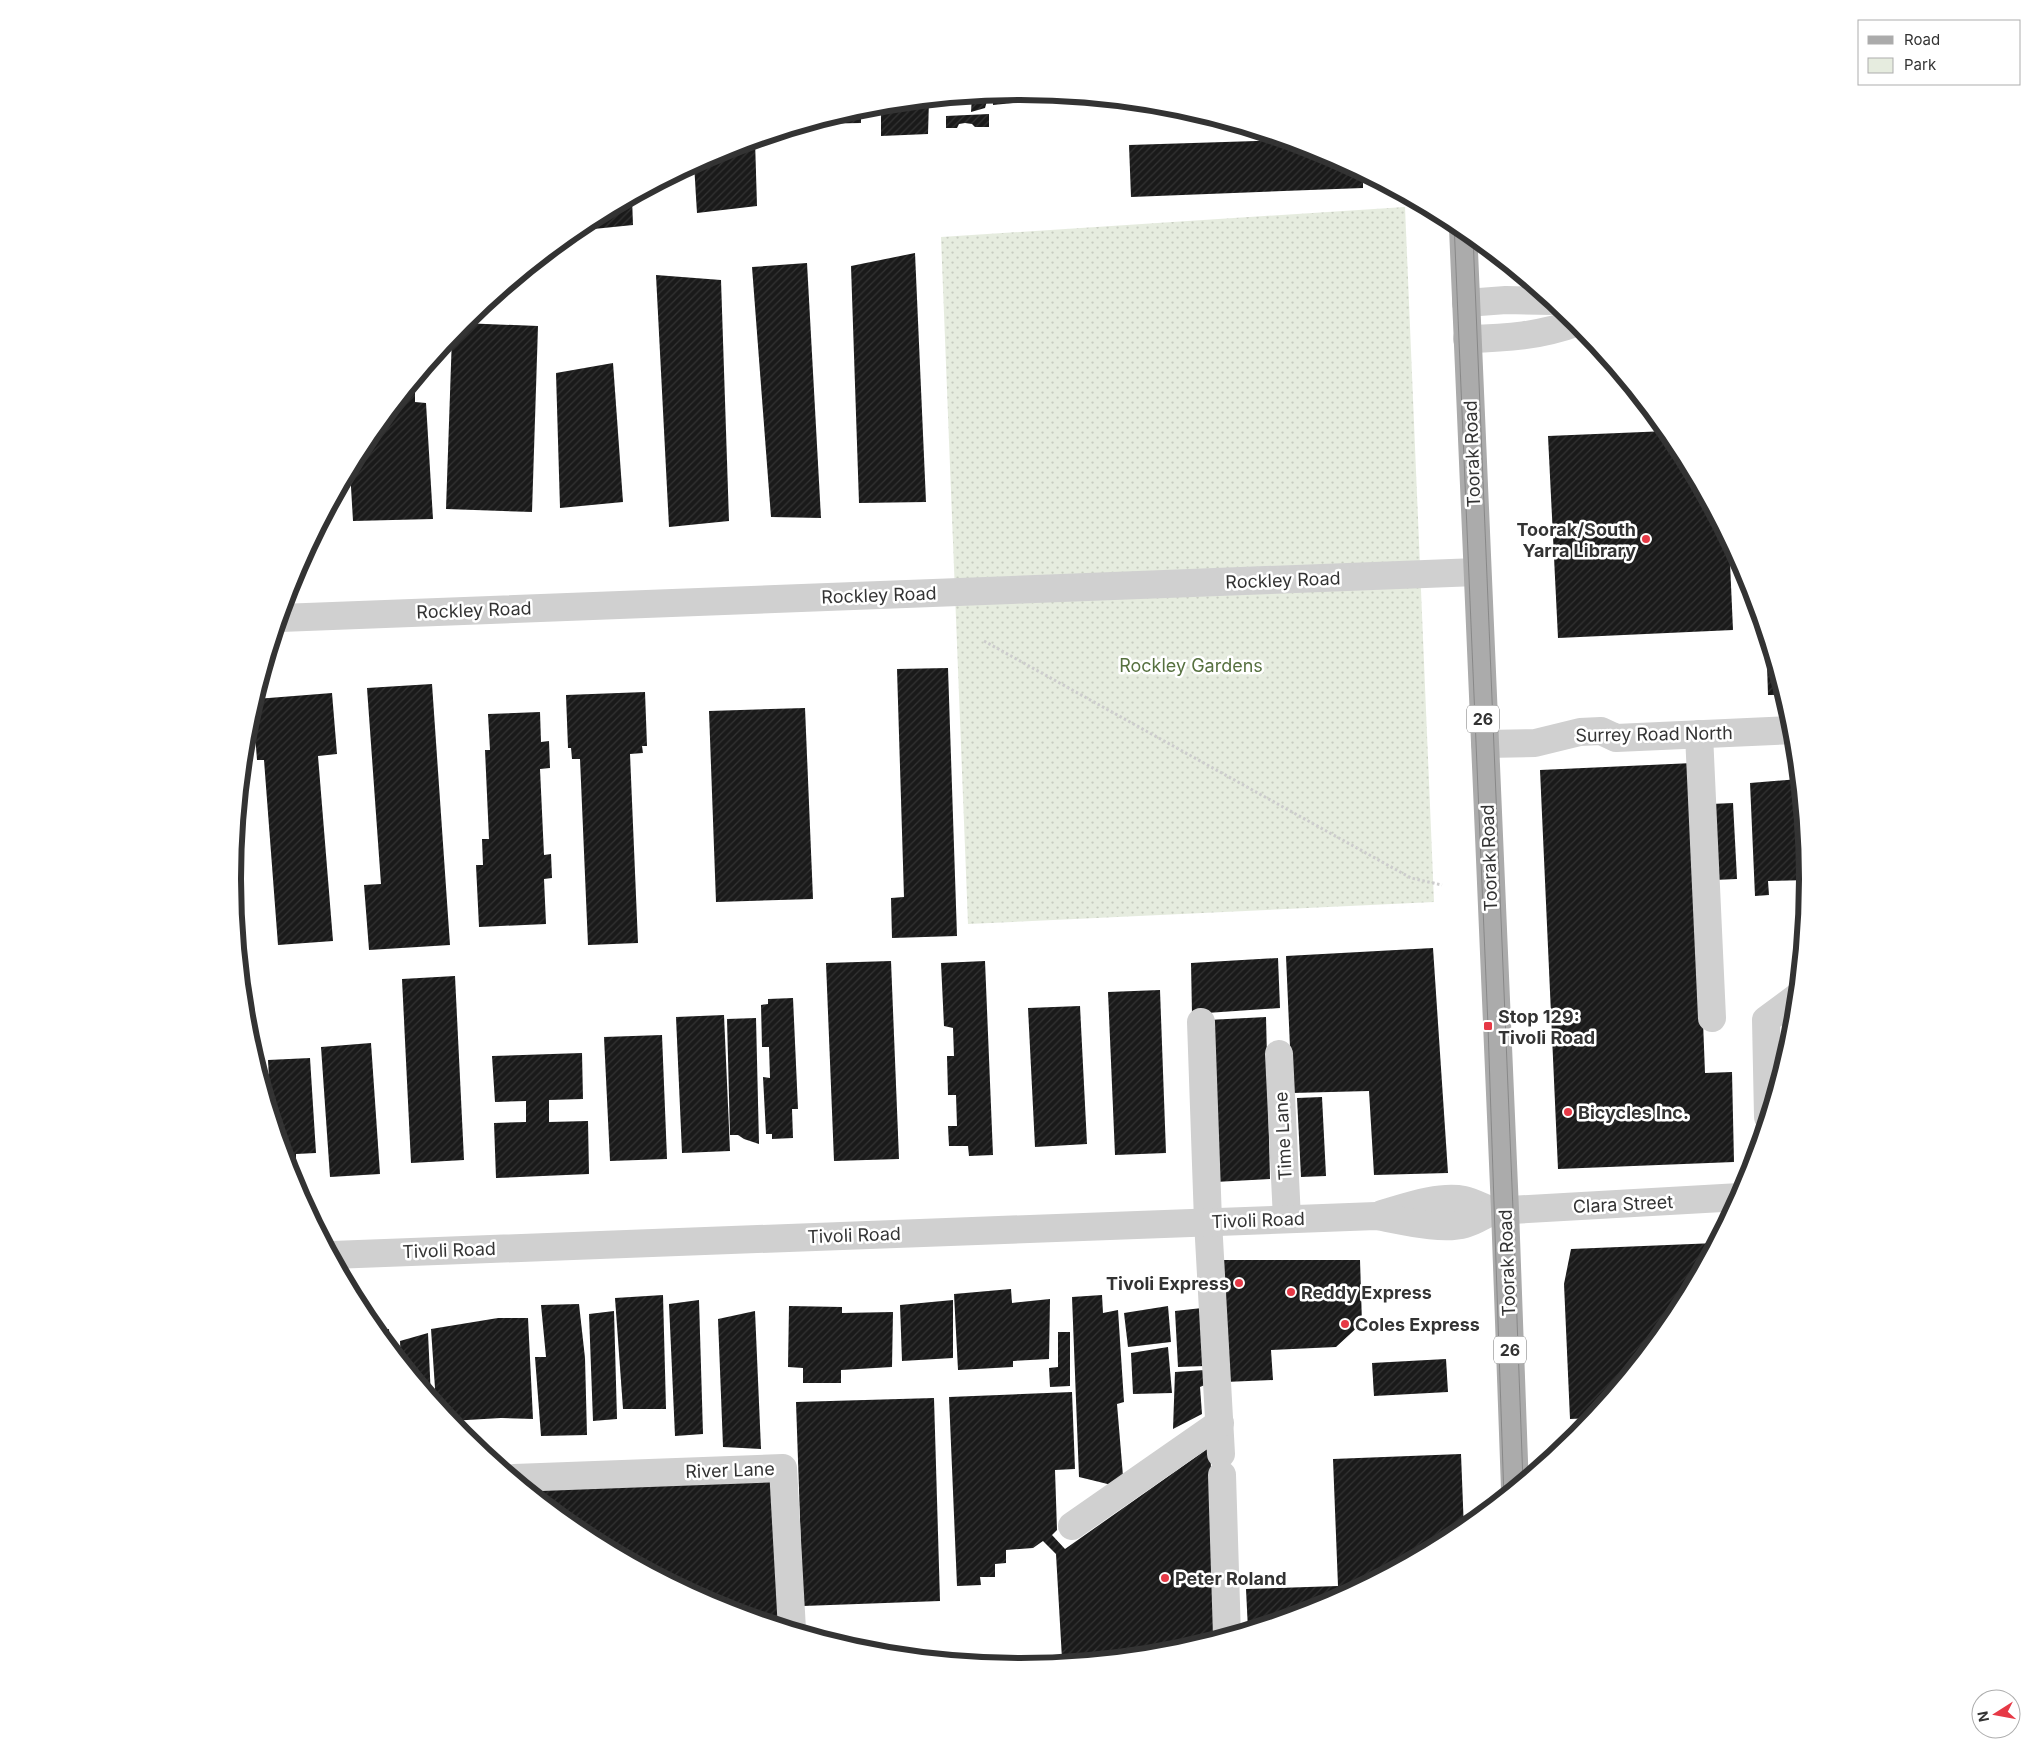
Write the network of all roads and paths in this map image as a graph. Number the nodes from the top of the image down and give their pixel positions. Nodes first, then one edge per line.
1 (1463, 238) edge
2 (1543, 302) edge
3 (1466, 303) junction
4 (1569, 325) edge
5 (1467, 339) junction
6 (1477, 572) junction
7 (286, 618) edge
8 (984, 641) dead end
9 (1786, 730) edge
10 (1699, 734) junction
11 (1484, 744) junction
12 (1442, 885) dead end
13 (1790, 1002) edge
14 (1712, 1018) dead end
15 (1201, 1022) dead end
16 (1279, 1054) dead end
17 (1768, 1100) edge
18 (1732, 1197) edge
19 (1499, 1211) junction
20 (1287, 1219) junction
21 (1208, 1221) junction
22 (337, 1255) edge
23 (1220, 1423) junction
24 (521, 1478) edge
25 (1515, 1482) edge
26 (1072, 1526) dead end
27 (792, 1624) edge
28 (1227, 1631) edge

1 - 3 main road, Toorak Road / 26
2 - 3 street
3 - 5 main road, Toorak Road / 26
4 - 5 street
5 - 6 main road, Toorak Road / 26
6 - 7 street, Rockley Road
6 - 11 main road, Toorak Road / 26
8 - 12 path
9 - 10 street, Surrey Road North
10 - 11 street, Surrey Road North
10 - 14 street
11 - 19 main road, Toorak Road / 26
13 - 17 street
15 - 21 street
16 - 20 street, Time Lane
18 - 19 street, Clara Street
19 - 20 street, Tivoli Road
19 - 25 main road, Toorak Road / 26
20 - 21 street, Tivoli Road
21 - 22 street, Tivoli Road
21 - 23 street
23 - 26 street
23 - 28 street
24 - 27 street, River Lane

